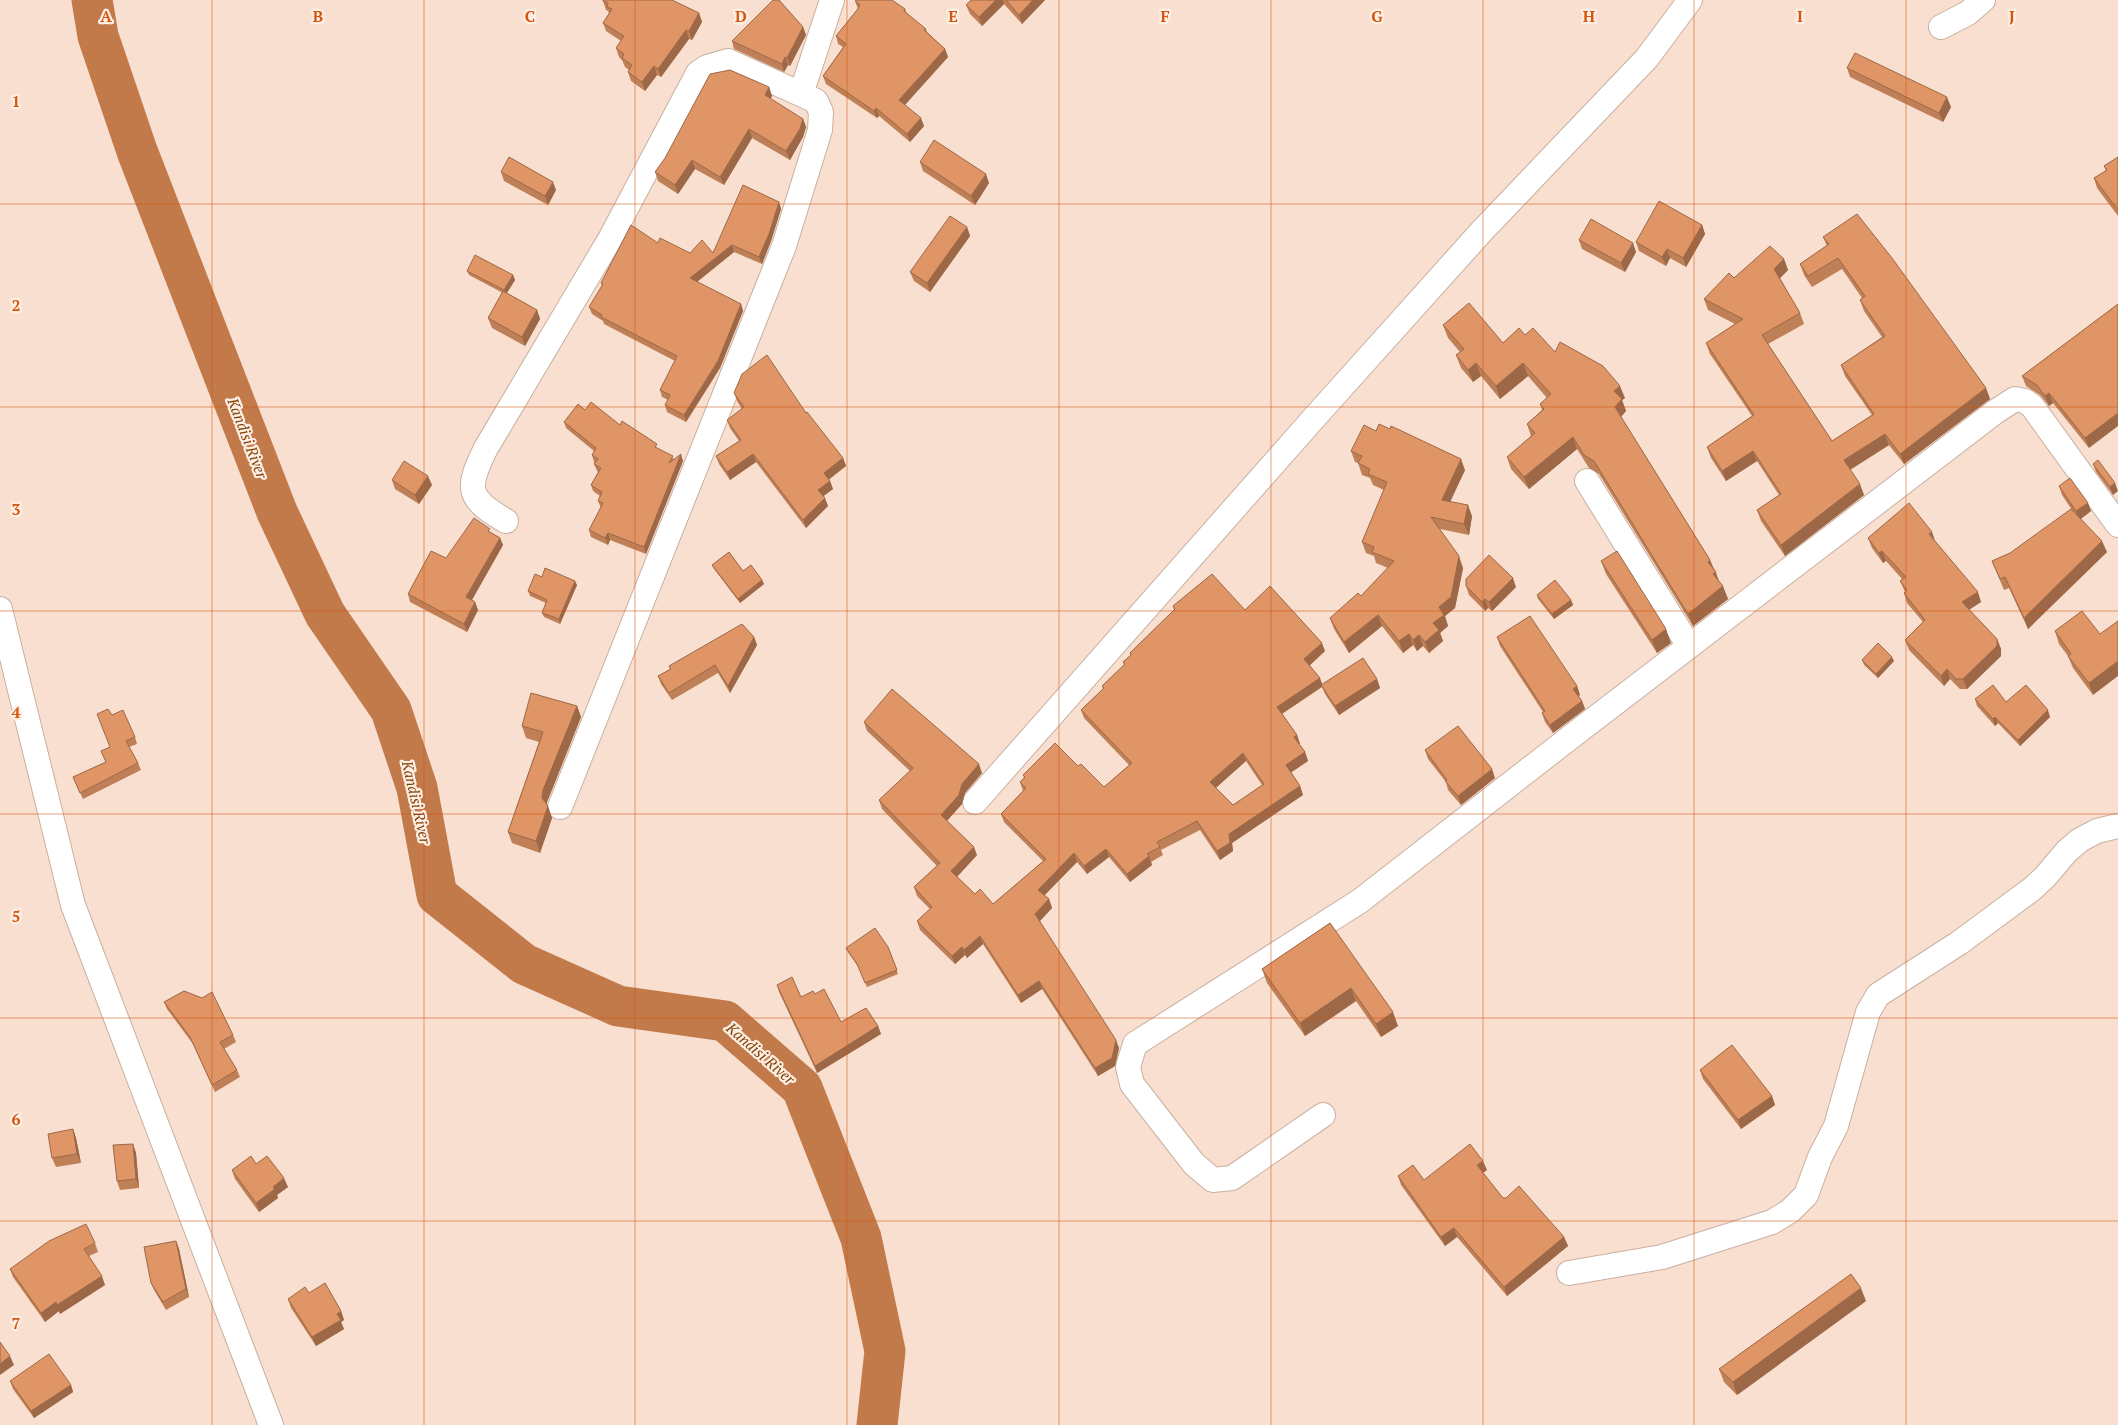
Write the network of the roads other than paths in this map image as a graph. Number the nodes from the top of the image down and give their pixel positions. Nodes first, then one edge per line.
1 (832, 0) edge
2 (1690, 0) edge
3 (1983, 0) edge
4 (1941, 27) dead end
5 (801, 94) junction
6 (1587, 481) dead end
7 (506, 521) dead end
8 (2118, 524) edge
9 (0, 609) edge
10 (1690, 646) junction
11 (975, 802) dead end
12 (560, 807) dead end
13 (2118, 826) edge
14 (1323, 1115) dead end
15 (1569, 1273) dead end
16 (271, 1425) edge

1 - 5 street
2 - 11 street
3 - 4 street
5 - 7 street
5 - 12 street
6 - 10 street
8 - 10 street
9 - 16 street
10 - 14 street
13 - 15 street

